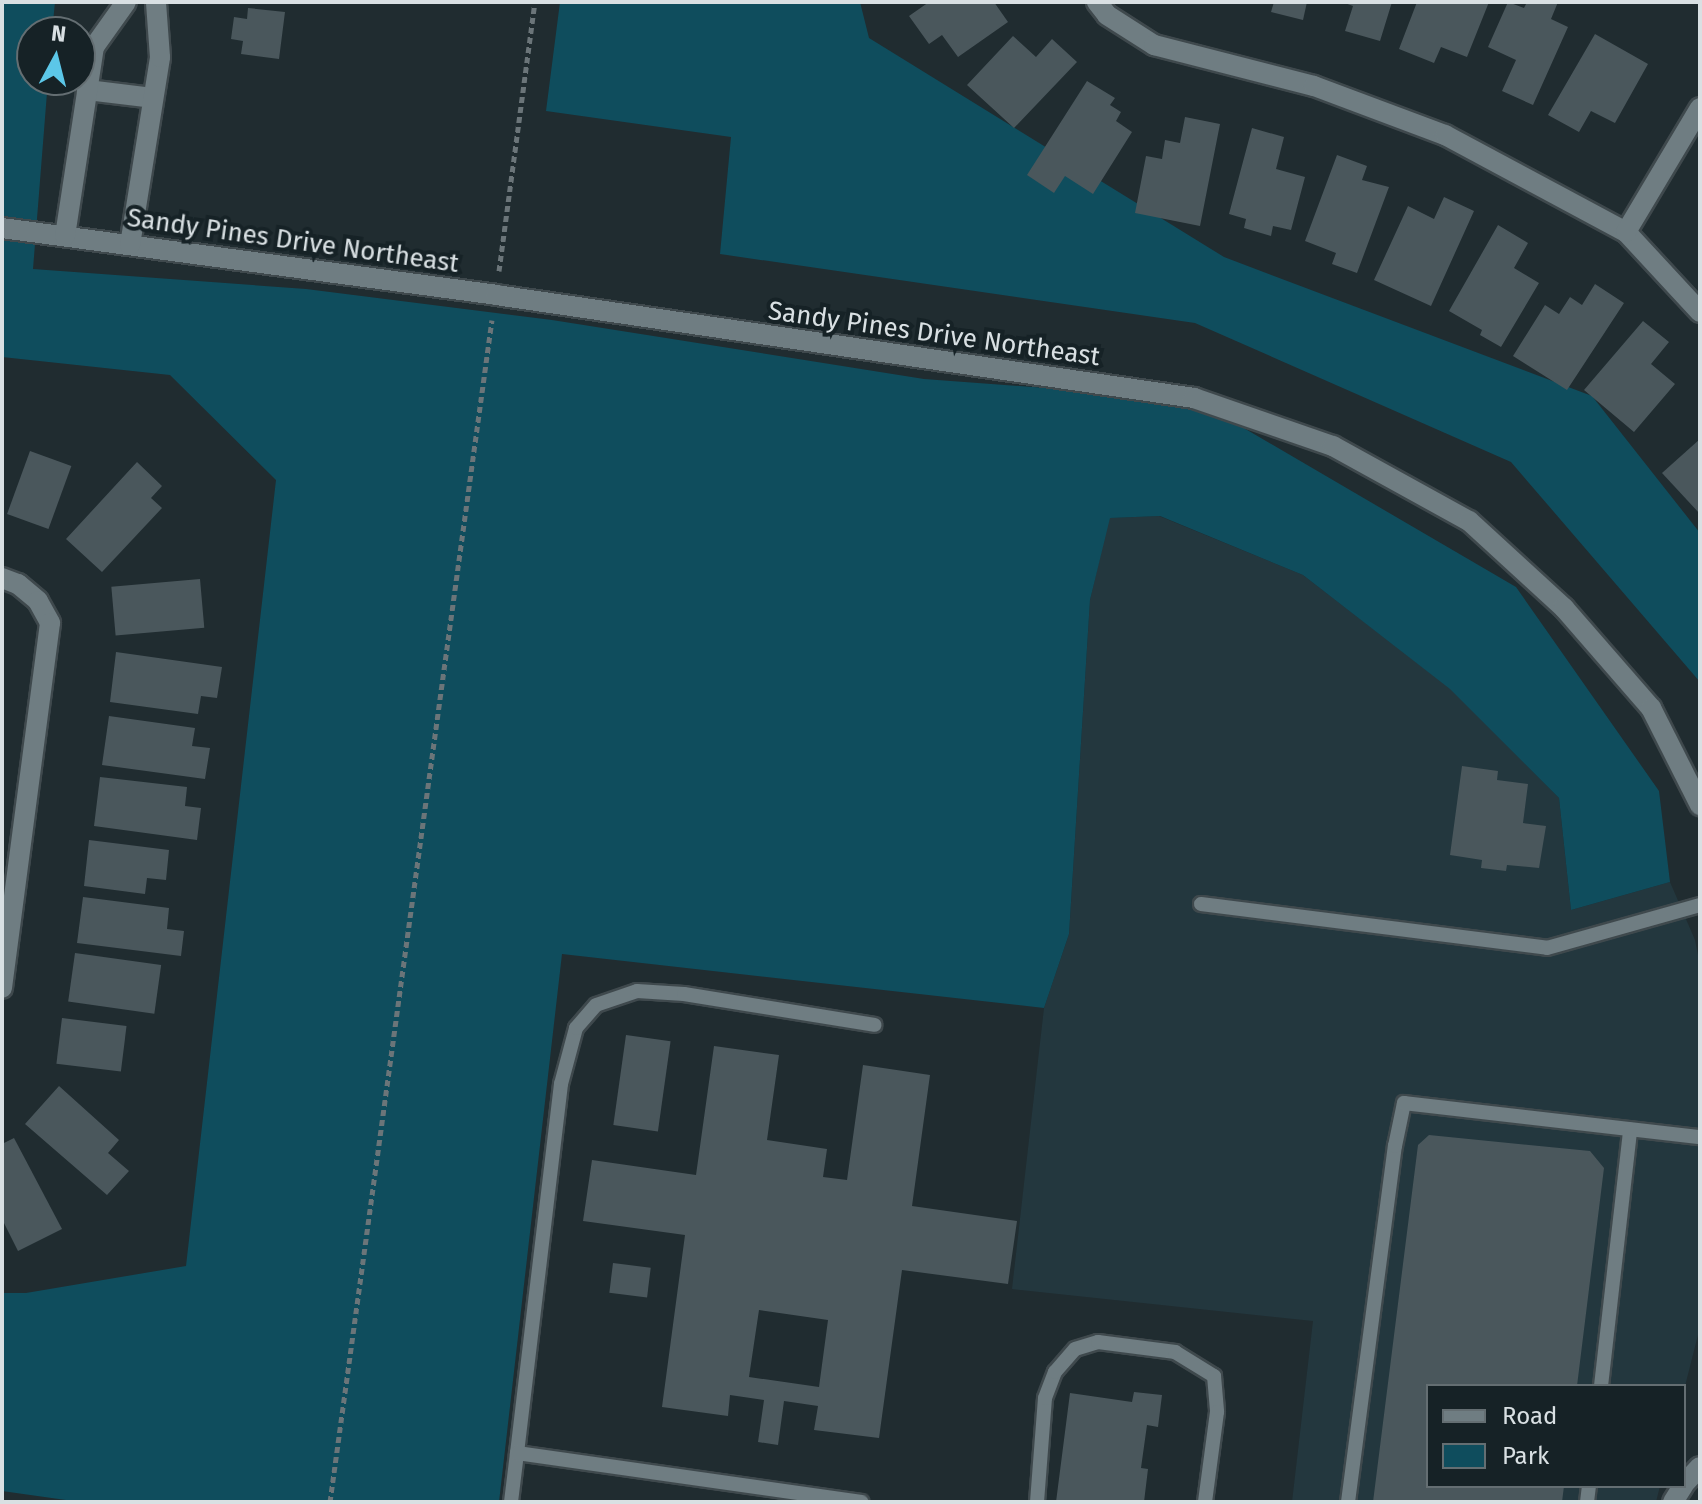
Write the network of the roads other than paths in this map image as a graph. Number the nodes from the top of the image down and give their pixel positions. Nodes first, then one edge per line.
1 (126, 2) edge
2 (156, 2) edge
3 (1097, 2) edge
4 (96, 44) edge
5 (96, 91) edge
6 (86, 96) edge
7 (153, 98) junction
8 (1700, 108) edge
9 (2, 228) edge
10 (1626, 232) junction
11 (65, 236) junction
12 (130, 245) junction
13 (1700, 312) edge
14 (2, 578) edge
15 (1700, 805) edge
16 (1201, 904) dead end
17 (1700, 905) edge
18 (2, 988) edge
19 (875, 1025) dead end
20 (1630, 1130) junction
21 (1700, 1137) edge
22 (1601, 1384) edge
23 (517, 1453) junction
24 (1700, 1467) edge
25 (1686, 1482) edge
26 (511, 1502) edge
27 (862, 1502) edge
28 (1037, 1502) edge
29 (1205, 1502) edge
30 (1348, 1502) edge

1 - 4 street
2 - 7 street
3 - 10 street
5 - 7 street
6 - 11 street
7 - 12 street
8 - 10 street
9 - 11 street, Sandy Pines Drive Northeast
10 - 13 street
11 - 12 street, Sandy Pines Drive Northeast
12 - 15 street, Sandy Pines Drive Northeast
14 - 18 street
16 - 17 lane
19 - 23 lane
20 - 21 lane
20 - 22 lane
20 - 30 lane
23 - 26 lane
23 - 27 lane
24 - 25 street
28 - 29 lane

